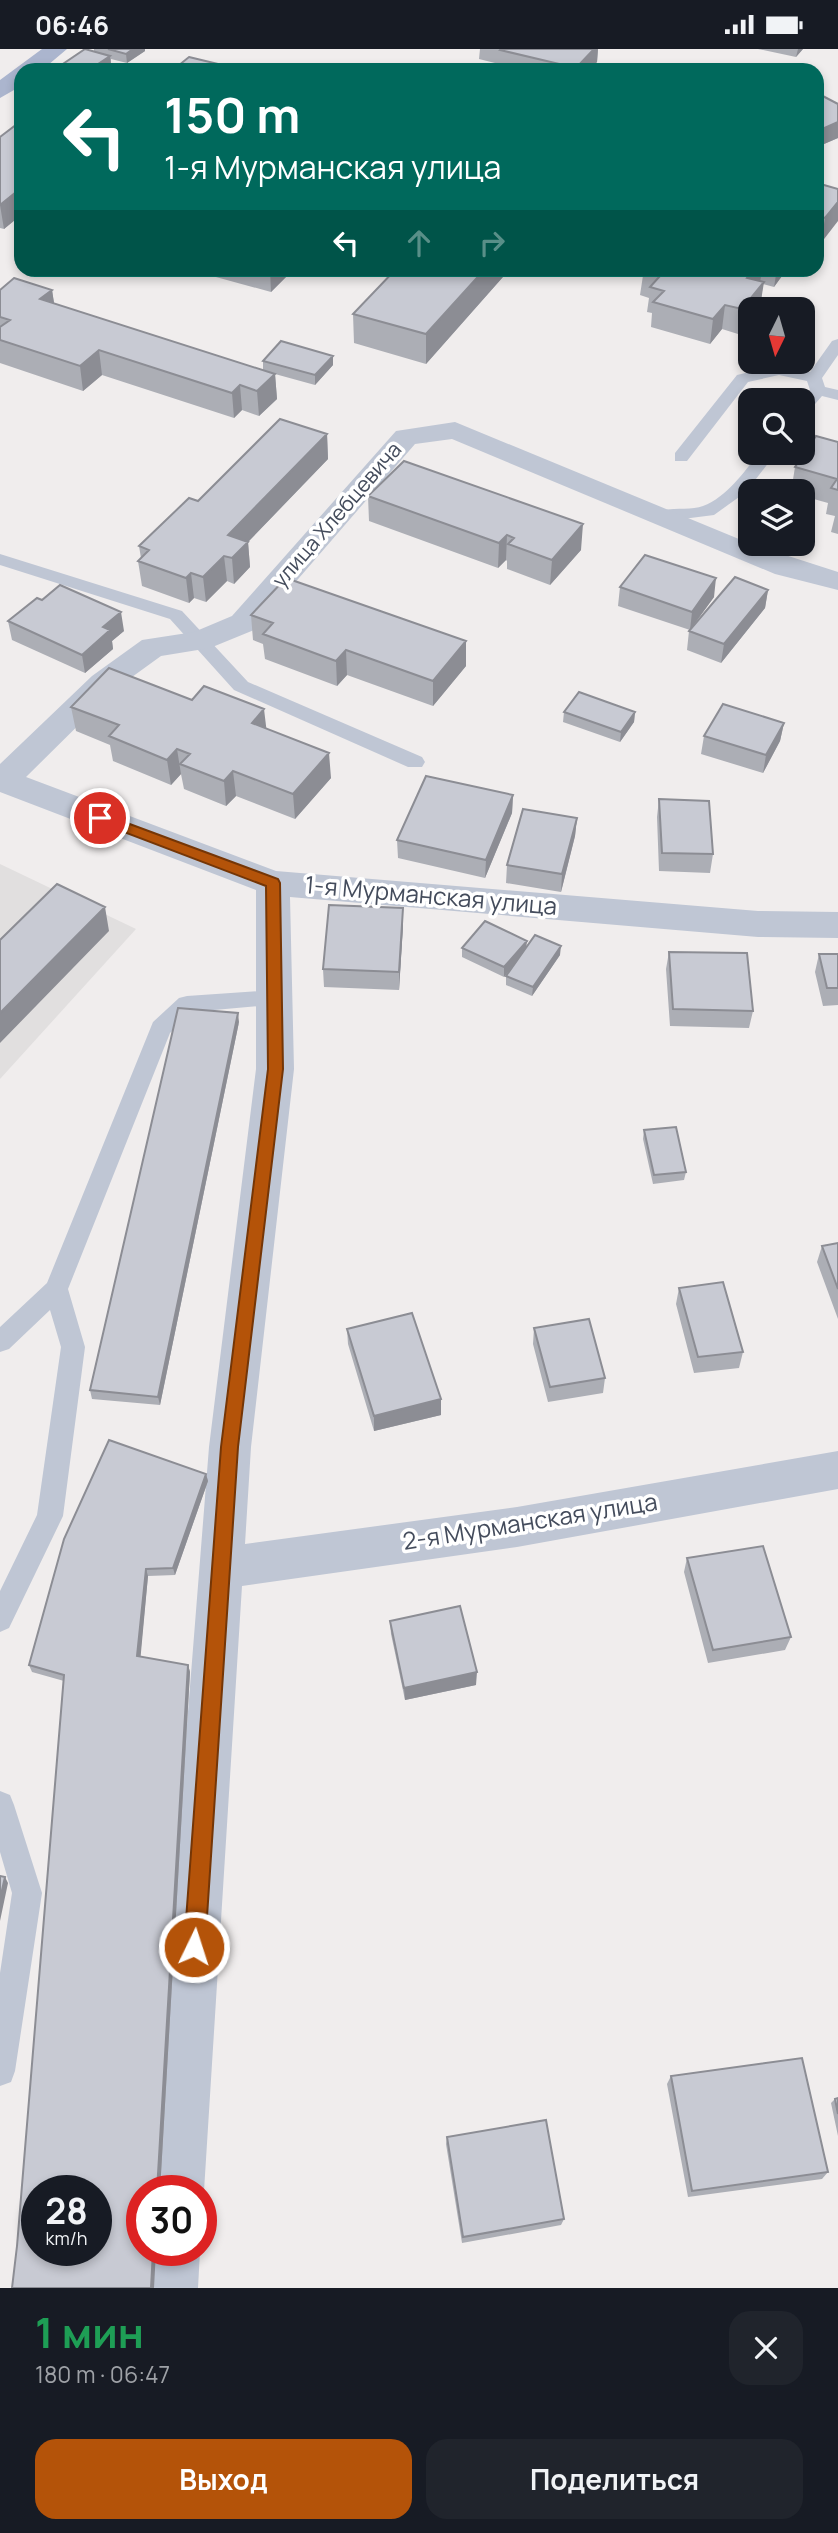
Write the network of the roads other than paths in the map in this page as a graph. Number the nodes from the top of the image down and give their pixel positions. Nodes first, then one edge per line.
1 (56, 49) edge
2 (37, 63) edge
3 (14, 80) edge
4 (0, 91) edge
5 (838, 344) edge
6 (816, 384) junction
7 (814, 388) edge
8 (838, 395) edge
9 (681, 457) dead end
10 (758, 465) edge
11 (659, 517) junction
12 (0, 559) edge
13 (838, 581) edge
14 (199, 641) junction
15 (415, 762) dead end
16 (1, 780) edge
17 (273, 883) junction
18 (838, 925) edge
19 (274, 998) junction
20 (56, 1289) junction
21 (0, 1342) edge
22 (838, 1470) edge
23 (221, 1568) junction
24 (0, 1619) edge
25 (0, 1805) edge
26 (0, 2071) edge
27 (178, 2175) edge
28 (172, 2266) edge
29 (171, 2288) edge

1 - 2 main road
3 - 4 main road
5 - 6 lane
6 - 7 lane
6 - 8 lane
6 - 9 lane
10 - 11 lane
11 - 13 street, улица Хлебцевича
11 - 14 street, улица Хлебцевича
12 - 14 lane
14 - 15 lane
14 - 16 street, улица Хлебцевича
16 - 17 street, 1-я Мурманская улица
17 - 18 street, 1-я Мурманская улица
17 - 19 street
19 - 20 lane
19 - 23 street
20 - 21 lane
20 - 24 lane
22 - 23 street, 2-я Мурманская улица
23 - 27 street
25 - 26 lane
28 - 29 street

